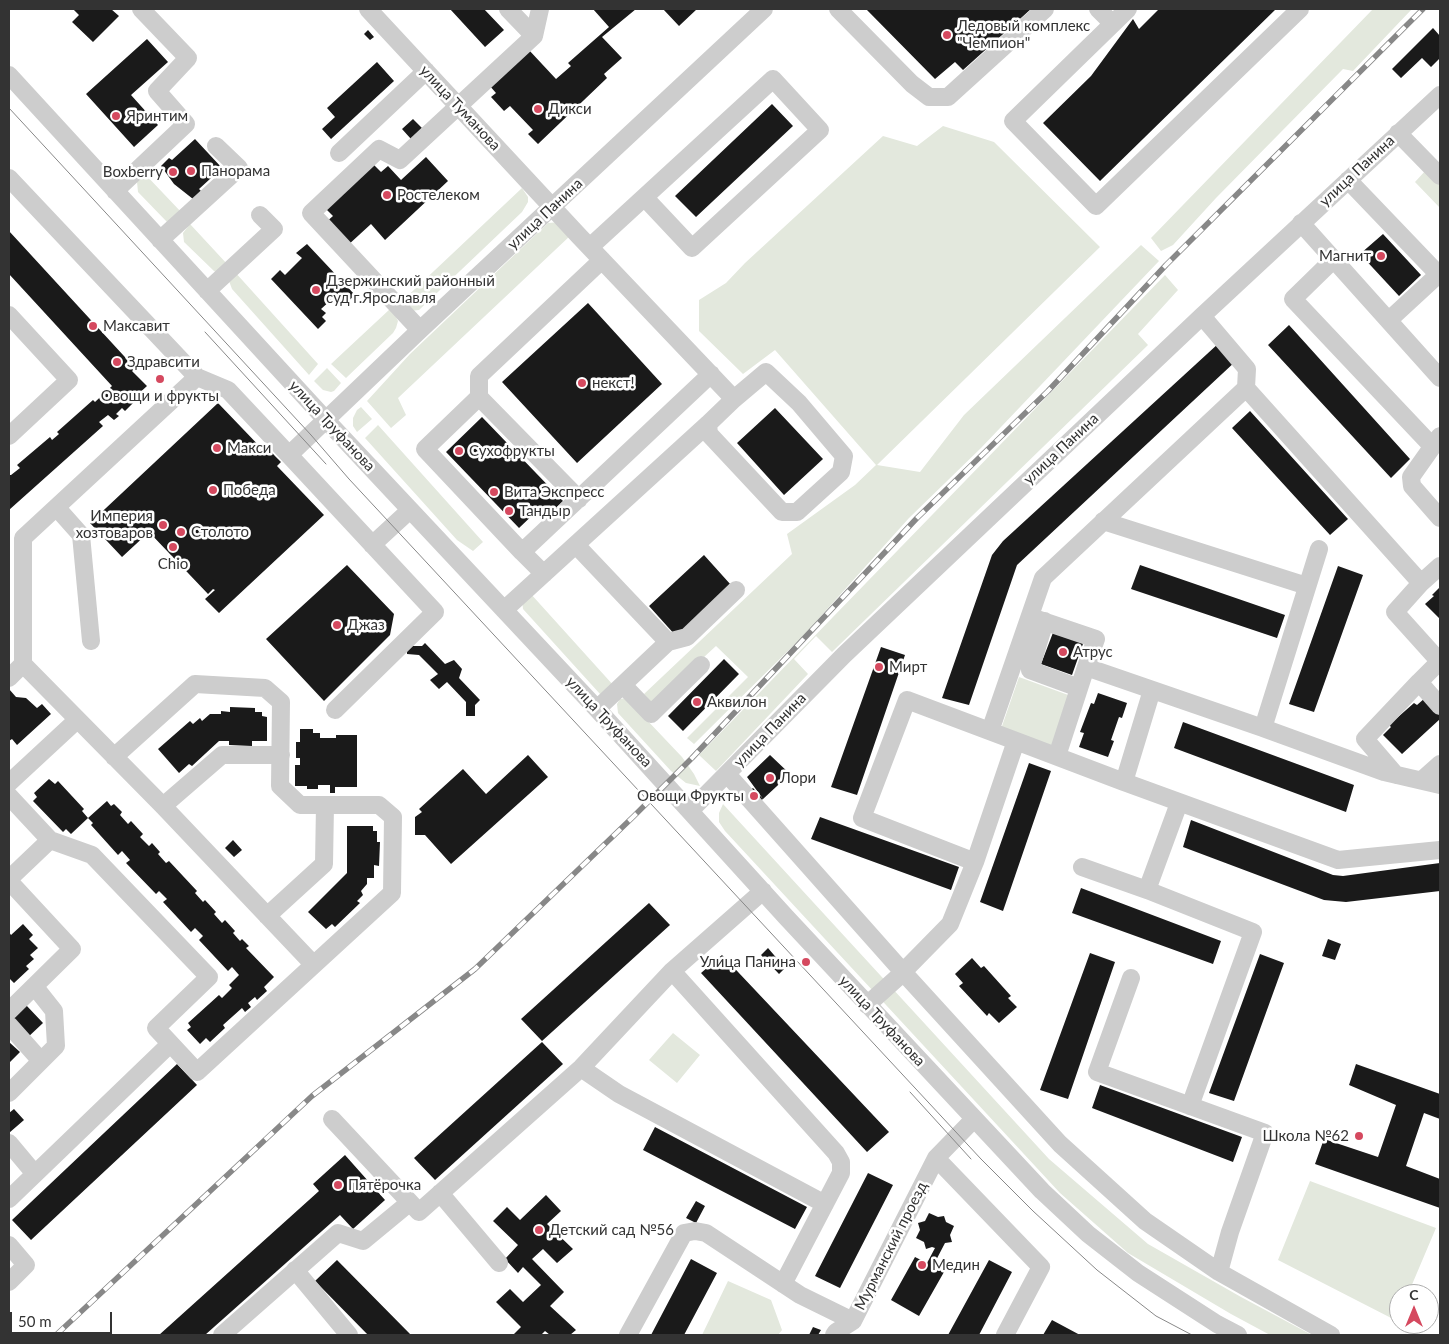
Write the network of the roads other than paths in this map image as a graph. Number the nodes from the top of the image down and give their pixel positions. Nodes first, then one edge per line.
1 (141, 9) edge
2 (368, 9) edge
3 (508, 9) edge
4 (540, 9) edge
5 (764, 9) edge
6 (838, 9) edge
7 (1045, 9) edge
8 (1098, 9) edge
9 (1128, 9) edge
10 (1300, 9) edge
11 (1112, 24) junction
12 (534, 36) junction
13 (426, 71) junction
14 (9, 75) edge
15 (1440, 95) edge
16 (459, 107) junction
17 (1398, 133) junction
18 (216, 146) dead end
19 (340, 153) dead end
20 (1440, 176) edge
21 (9, 178) edge
22 (1348, 180) junction
23 (115, 191) junction
24 (645, 198) junction
25 (552, 207) junction
26 (260, 215) dead end
27 (1301, 223) junction
28 (160, 240) junction
29 (596, 254) junction
30 (1334, 259) junction
31 (1439, 274) edge
32 (207, 290) junction
33 (9, 315) edge
34 (1202, 316) junction
35 (1388, 320) junction
36 (420, 330) junction
37 (711, 374) junction
38 (197, 377) junction
39 (1440, 378) edge
40 (1246, 388) junction
41 (479, 397) junction
42 (734, 399) junction
43 (326, 420) junction
44 (708, 424) junction
45 (9, 436) edge
46 (1436, 441) edge
47 (289, 455) junction
48 (579, 499) junction
49 (56, 508) junction
50 (410, 510) junction
51 (1440, 518) edge
52 (1103, 521) junction
53 (372, 545) junction
54 (576, 545) junction
55 (1319, 549) dead end
56 (522, 552) junction
57 (1440, 566) edge
58 (544, 574) junction
59 (1421, 583) junction
60 (16, 586) edge
61 (1308, 586) junction
62 (736, 590) dead end
63 (504, 610) junction
64 (1037, 619) junction
65 (91, 641) dead end
66 (668, 642) junction
67 (1440, 661) edge
68 (23, 664) junction
69 (701, 665) dead end
70 (1086, 667) junction
71 (9, 678) edge
72 (1419, 682) junction
73 (623, 685) junction
74 (1080, 688) junction
75 (1152, 690) junction
76 (1440, 706) edge
77 (335, 710) dead end
78 (598, 710) junction
79 (77, 720) junction
80 (1263, 728) junction
81 (990, 731) junction
82 (1016, 741) junction
83 (281, 755) junction
84 (1057, 756) junction
85 (114, 757) junction
86 (1440, 764) edge
87 (727, 774) junction
88 (1396, 775) junction
89 (1422, 780) junction
90 (1124, 782) junction
91 (1440, 784) edge
92 (9, 794) edge
93 (1179, 803) junction
94 (325, 805) junction
95 (163, 806) junction
96 (690, 811) junction
97 (50, 840) junction
98 (1440, 850) edge
99 (975, 862) junction
100 (1082, 867) dead end
101 (9, 880) edge
102 (763, 890) junction
103 (1148, 890) junction
104 (267, 916) junction
105 (313, 964) junction
106 (672, 971) junction
107 (903, 972) junction
108 (1131, 978) dead end
109 (35, 987) junction
110 (868, 1005) junction
111 (9, 1011) edge
112 (9, 1024) edge
113 (170, 1044) junction
114 (41, 1061) junction
115 (582, 1068) junction
116 (9, 1093) edge
117 (1190, 1106) junction
118 (332, 1119) dead end
119 (974, 1119) junction
120 (9, 1143) edge
121 (936, 1158) junction
122 (35, 1174) junction
123 (440, 1193) junction
124 (9, 1199) edge
125 (409, 1203) junction
126 (825, 1204) junction
127 (9, 1245) edge
128 (499, 1263) dead end
129 (295, 1270) junction
130 (1219, 1272) junction
131 (9, 1282) edge
132 (783, 1284) junction
133 (853, 1321) junction
134 (222, 1335) edge
135 (349, 1335) edge
136 (628, 1335) edge
137 (834, 1335) edge
138 (1005, 1335) edge
139 (1238, 1335) edge
140 (1332, 1335) edge

1 - 23 street
2 - 13 street, улица Туманова
3 - 12 street
4 - 12 street
5 - 25 street, улица Панина
6 - 7 street
8 - 11 street
9 - 11 street
10 - 11 street
12 - 16 street
13 - 16 street, улица Туманова
13 - 19 street
14 - 23 street, улица Труфанова
15 - 17 street, улица Панина
16 - 25 street, улица Туманова
16 - 36 street
17 - 20 street
17 - 22 street, улица Панина
18 - 28 street
21 - 38 street
22 - 27 street, улица Панина
22 - 31 street
23 - 28 street, улица Труфанова
24 - 24 street
24 - 29 street
25 - 29 street, улица Туманова
25 - 36 street, улица Панина
26 - 32 street
27 - 30 street
27 - 34 street, улица Панина
28 - 32 street, улица Труфанова
29 - 37 street, улица Туманова
29 - 41 street
30 - 35 street
30 - 46 street
31 - 35 street
32 - 43 street, улица Труфанова
33 - 45 street
34 - 40 street
34 - 87 street, улица Панина
35 - 39 street
36 - 43 street, улица Панина
37 - 42 street, улица Туманова
37 - 48 street
38 - 47 street
38 - 49 street
40 - 52 street
40 - 59 street
41 - 48 street
41 - 56 street
42 - 44 street
42 - 44 street
43 - 47 street, улица Панина
43 - 50 street, улица Труфанова
44 - 54 street
46 - 51 street
47 - 53 street
48 - 56 street
49 - 60 street
49 - 65 street
50 - 53 street
50 - 63 street, улица Труфанова
52 - 61 street
52 - 64 street
53 - 77 street
54 - 58 street
54 - 66 street
55 - 61 street
56 - 58 street
57 - 59 street
58 - 63 street
59 - 67 street
60 - 68 street
61 - 80 street
62 - 66 street
63 - 78 street, улица Труфанова
64 - 70 street
64 - 74 street
64 - 81 street
66 - 73 street
67 - 72 street
68 - 71 street
68 - 79 street
69 - 73 street
70 - 74 street
70 - 75 street
72 - 76 street
72 - 88 street
73 - 78 street
74 - 84 street
75 - 80 street
75 - 90 street
78 - 96 street, улица Труфанова
79 - 85 street
79 - 92 street
80 - 88 street
81 - 82 street
81 - 99 street
82 - 84 street
82 - 99 street
83 - 85 street
83 - 94 street
83 - 95 street
84 - 90 street
85 - 95 street
86 - 89 street
87 - 96 street, улица Панина
87 - 107 street
88 - 89 street
89 - 91 street
90 - 93 street
92 - 97 street
93 - 98 street
93 - 103 street
94 - 104 street
94 - 105 street
95 - 104 street
96 - 102 street, улица Труфанова
97 - 101 street
97 - 113 street
99 - 107 street
100 - 103 street
101 - 109 street
102 - 106 street
102 - 110 street, улица Труфанова
103 - 117 street
104 - 105 street
105 - 113 street
106 - 115 street
106 - 126 street
107 - 110 street
107 - 130 street
108 - 117 street
109 - 111 street
109 - 114 street
110 - 119 street, улица Труфанова
112 - 114 street
113 - 122 street
114 - 116 street
115 - 123 street
115 - 126 street
117 - 130 street
118 - 125 street
119 - 121 street, Мурманский проезд
119 - 139 street, улица Труфанова
120 - 122 street
121 - 133 street, Мурманский проезд
121 - 138 street
122 - 124 street
123 - 125 street
123 - 128 street
125 - 129 street
126 - 132 street
127 - 131 street
129 - 134 street
129 - 135 street
130 - 140 street
132 - 133 street, Мурманский проезд
132 - 136 street, Мурманский проезд
133 - 137 street

